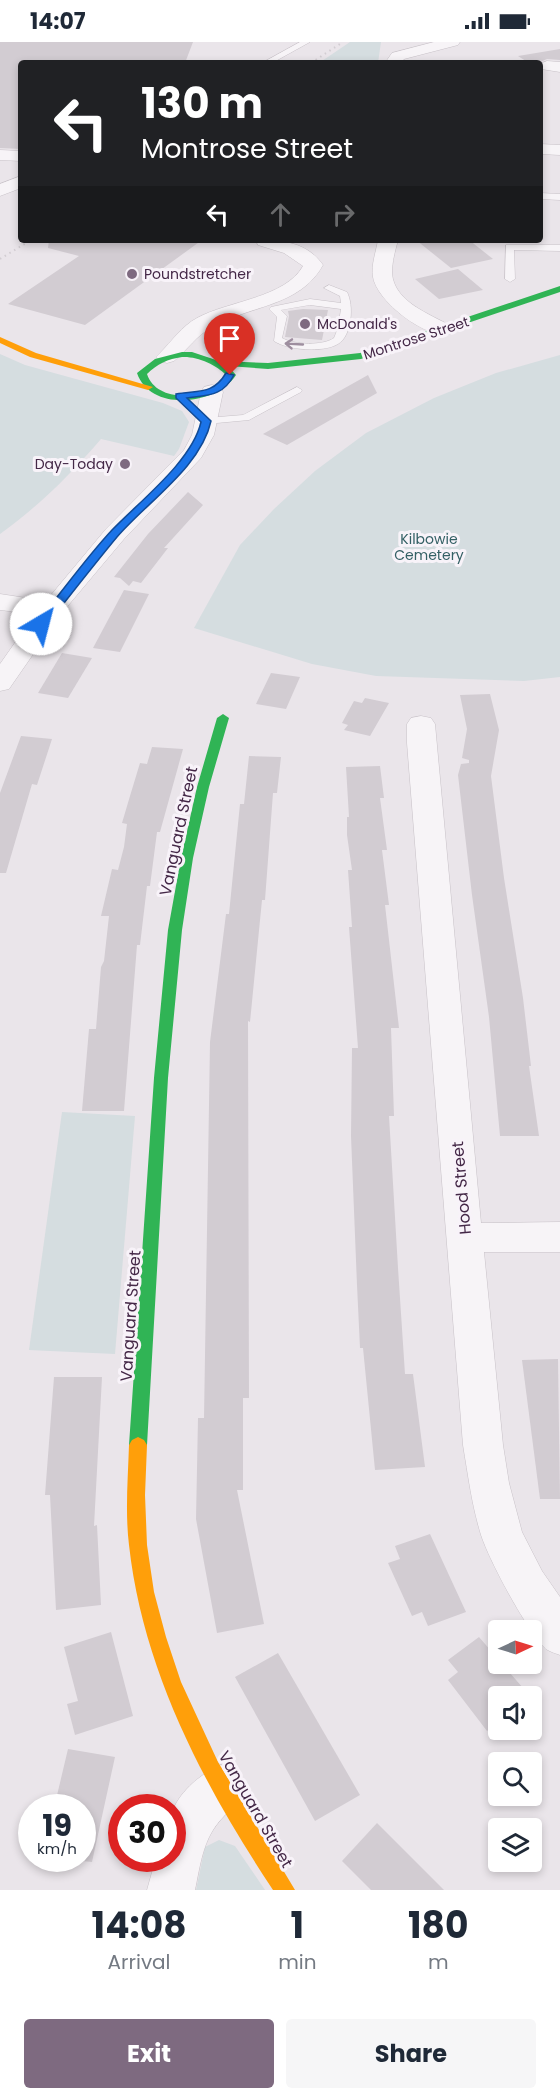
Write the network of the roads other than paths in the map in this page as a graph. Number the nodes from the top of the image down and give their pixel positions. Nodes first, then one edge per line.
1 (306, 42) edge
2 (452, 42) edge
3 (272, 60) edge
4 (395, 60) edge
5 (543, 149) edge
6 (560, 150) edge
7 (0, 155) edge
8 (18, 156) edge
9 (18, 182) edge
10 (0, 191) edge
11 (543, 196) edge
12 (560, 197) edge
13 (272, 243) edge
14 (388, 243) edge
15 (560, 248) edge
16 (510, 279) dead end
17 (560, 289) edge
18 (320, 303) junction
19 (346, 307) junction
20 (444, 330) junction
21 (0, 340) edge
22 (192, 348) junction
23 (167, 357) joint
24 (222, 363) junction
25 (147, 366) junction
26 (268, 366) junction
27 (104, 374) junction
28 (220, 386) junction
29 (148, 387) junction
30 (297, 390) dead end
31 (179, 396) junction
32 (206, 421) junction
33 (0, 602) edge
34 (52, 609) junction
35 (0, 683) edge
36 (223, 718) dead end
37 (421, 724) dead end
38 (560, 1237) edge
39 (466, 1238) junction
40 (560, 1634) edge
41 (221, 1788) junction
42 (171, 1890) edge
43 (285, 1890) edge

1 - 3 lane
2 - 4 street
5 - 6 street
7 - 8 street
9 - 10 street
11 - 12 lane
13 - 22 street
14 - 20 street
15 - 16 lane
17 - 20 street, Montrose Street
18 - 19 lane
18 - 19 lane
19 -> 18 lane
20 - 26 street, Montrose Street
21 - 27 street
22 - 23 street
22 - 24 street, Montrose Street
23 - 25 street
24 - 26 street, Montrose Street
24 - 28 street
25 - 27 street
25 - 29 street
26 - 28 street, Montrose Street
27 - 29 street
28 - 31 street, Montrose Street
28 - 32 street
29 - 31 street
30 - 32 lane
31 - 32 street
32 - 34 street
33 - 34 street
34 - 35 street
36 - 41 street, Vanguard Street
37 - 39 street, Hood Street
38 - 39 street
39 - 40 street, Hood Street
41 - 42 street
41 - 43 street, Vanguard Street

